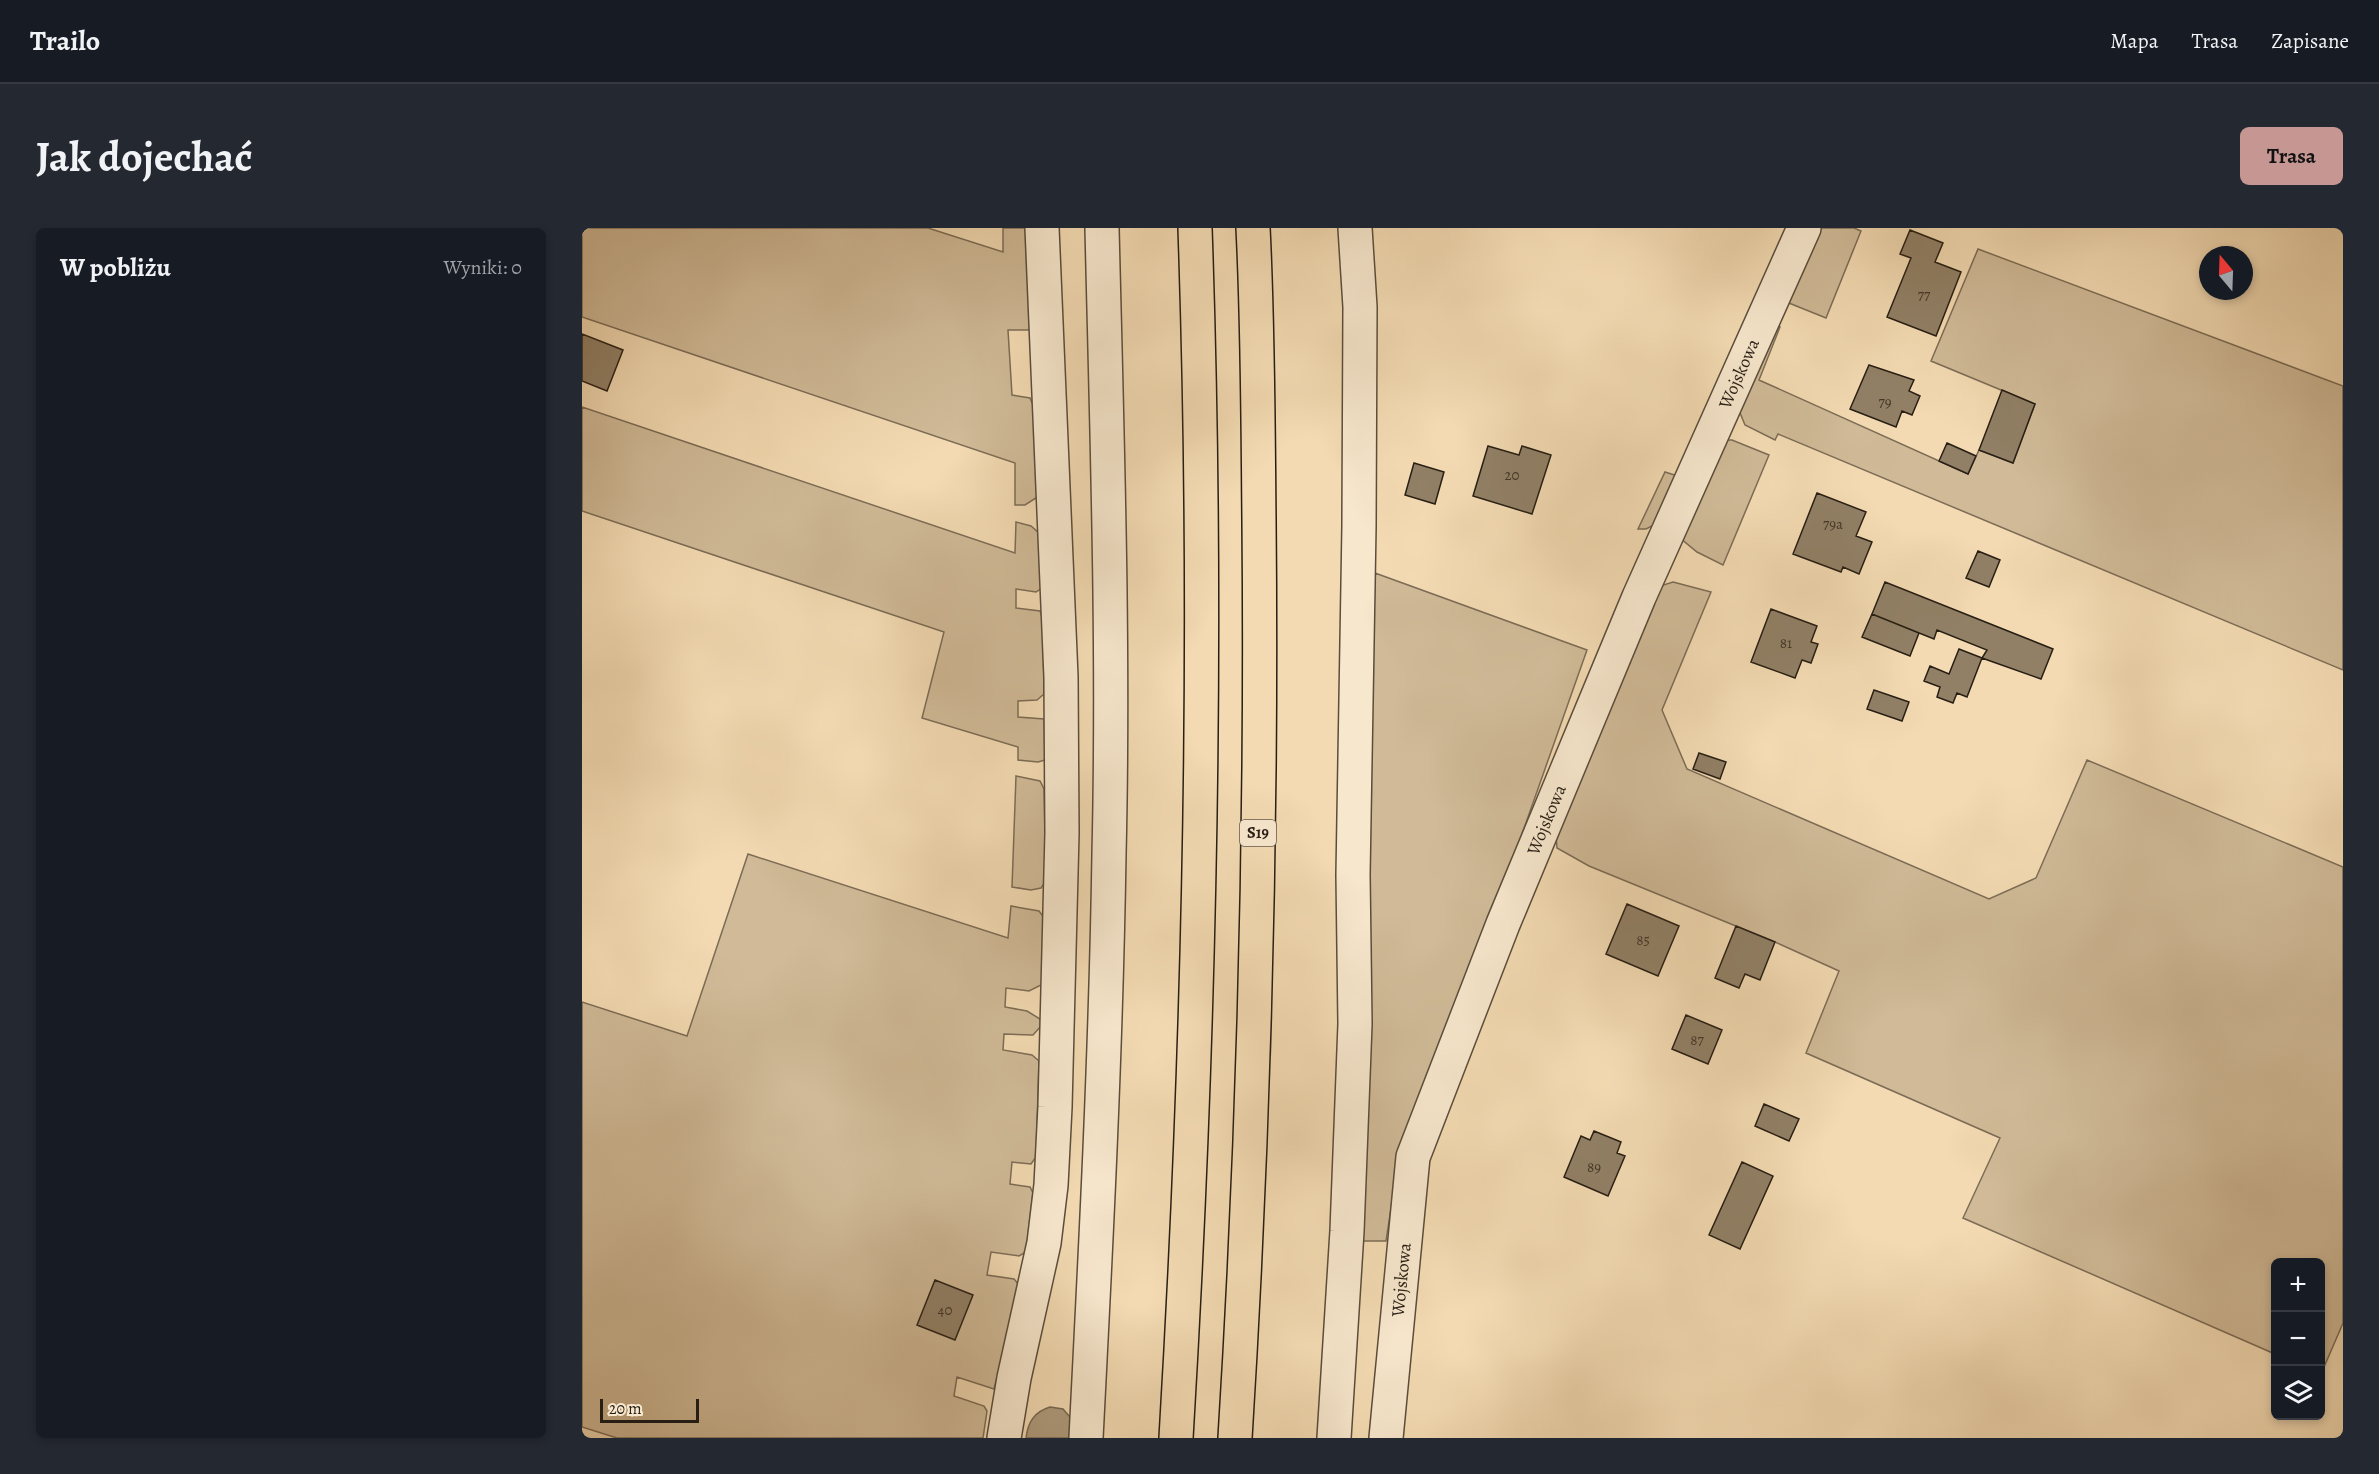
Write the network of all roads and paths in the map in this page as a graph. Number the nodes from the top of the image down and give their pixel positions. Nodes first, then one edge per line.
1 (1042, 228) edge
2 (1102, 228) edge
3 (1195, 228) edge
4 (1253, 228) edge
5 (1355, 228) edge
6 (1804, 228) edge
7 (1004, 1438) edge
8 (1086, 1438) edge
9 (1176, 1438) edge
10 (1235, 1438) edge
11 (1334, 1438) edge
12 (1386, 1438) edge

1 - 7 street
2 - 8 street
3 - 9 highway
4 - 10 highway, S19
5 - 11 street
6 - 12 street, Wojskowa

